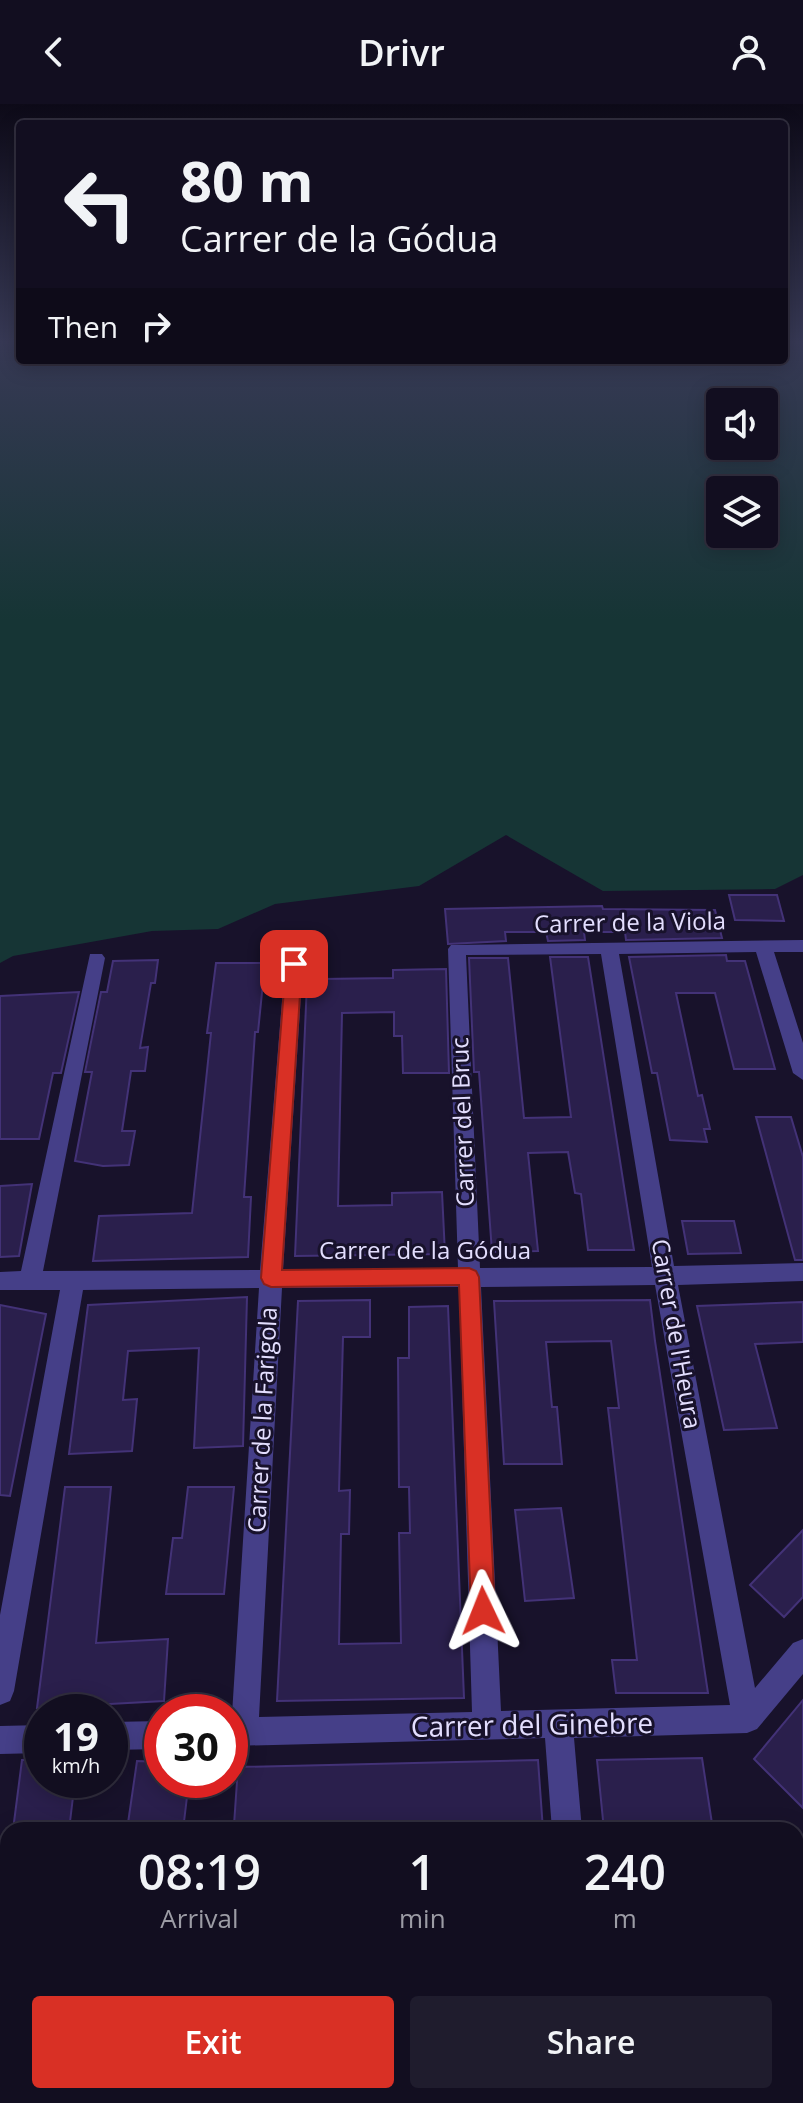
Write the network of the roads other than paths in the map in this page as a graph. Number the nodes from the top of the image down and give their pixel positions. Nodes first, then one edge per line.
1 (763, 946) junction
2 (803, 946) edge
3 (609, 947) junction
4 (457, 949) joint
5 (96, 958) dead end
6 (294, 964) dead end
7 (803, 1073) edge
8 (803, 1272) edge
9 (665, 1276) junction
10 (469, 1277) junction
11 (271, 1278) junction
12 (73, 1280) junction
13 (0, 1281) edge
14 (30, 1281) junction
15 (803, 1653) edge
16 (0, 1691) edge
17 (240, 1694) edge
18 (747, 1719) junction
19 (558, 1724) junction
20 (487, 1727) junction
21 (248, 1732) edge
22 (24, 1739) edge
23 (0, 1740) edge
24 (566, 1822) edge

1 - 2 street, Carrer de la Viola
1 - 3 street, Carrer de la Viola
1 - 7 street
3 - 4 street, Carrer de la Viola
3 - 9 street, Carrer de l'Heura
4 - 10 street, Carrer del Bruc
5 - 14 street
6 - 11 street, Carrer de la Farigola
8 - 9 street, Carrer de la Gódua
9 - 10 street, Carrer de la Gódua
9 - 18 street, Carrer de l'Heura
10 - 11 street, Carrer de la Gódua
10 - 20 street, Carrer del Bruc
11 - 12 street, Carrer de la Gódua
11 - 17 street, Carrer de la Farigola
12 - 14 street, Carrer de la Gódua
12 - 16 street
13 - 14 street, Carrer de la Gódua
15 - 18 street
18 - 19 street, Carrer del Ginebre
19 - 20 street, Carrer del Ginebre
19 - 24 street
20 - 21 street, Carrer del Ginebre
22 - 23 street

